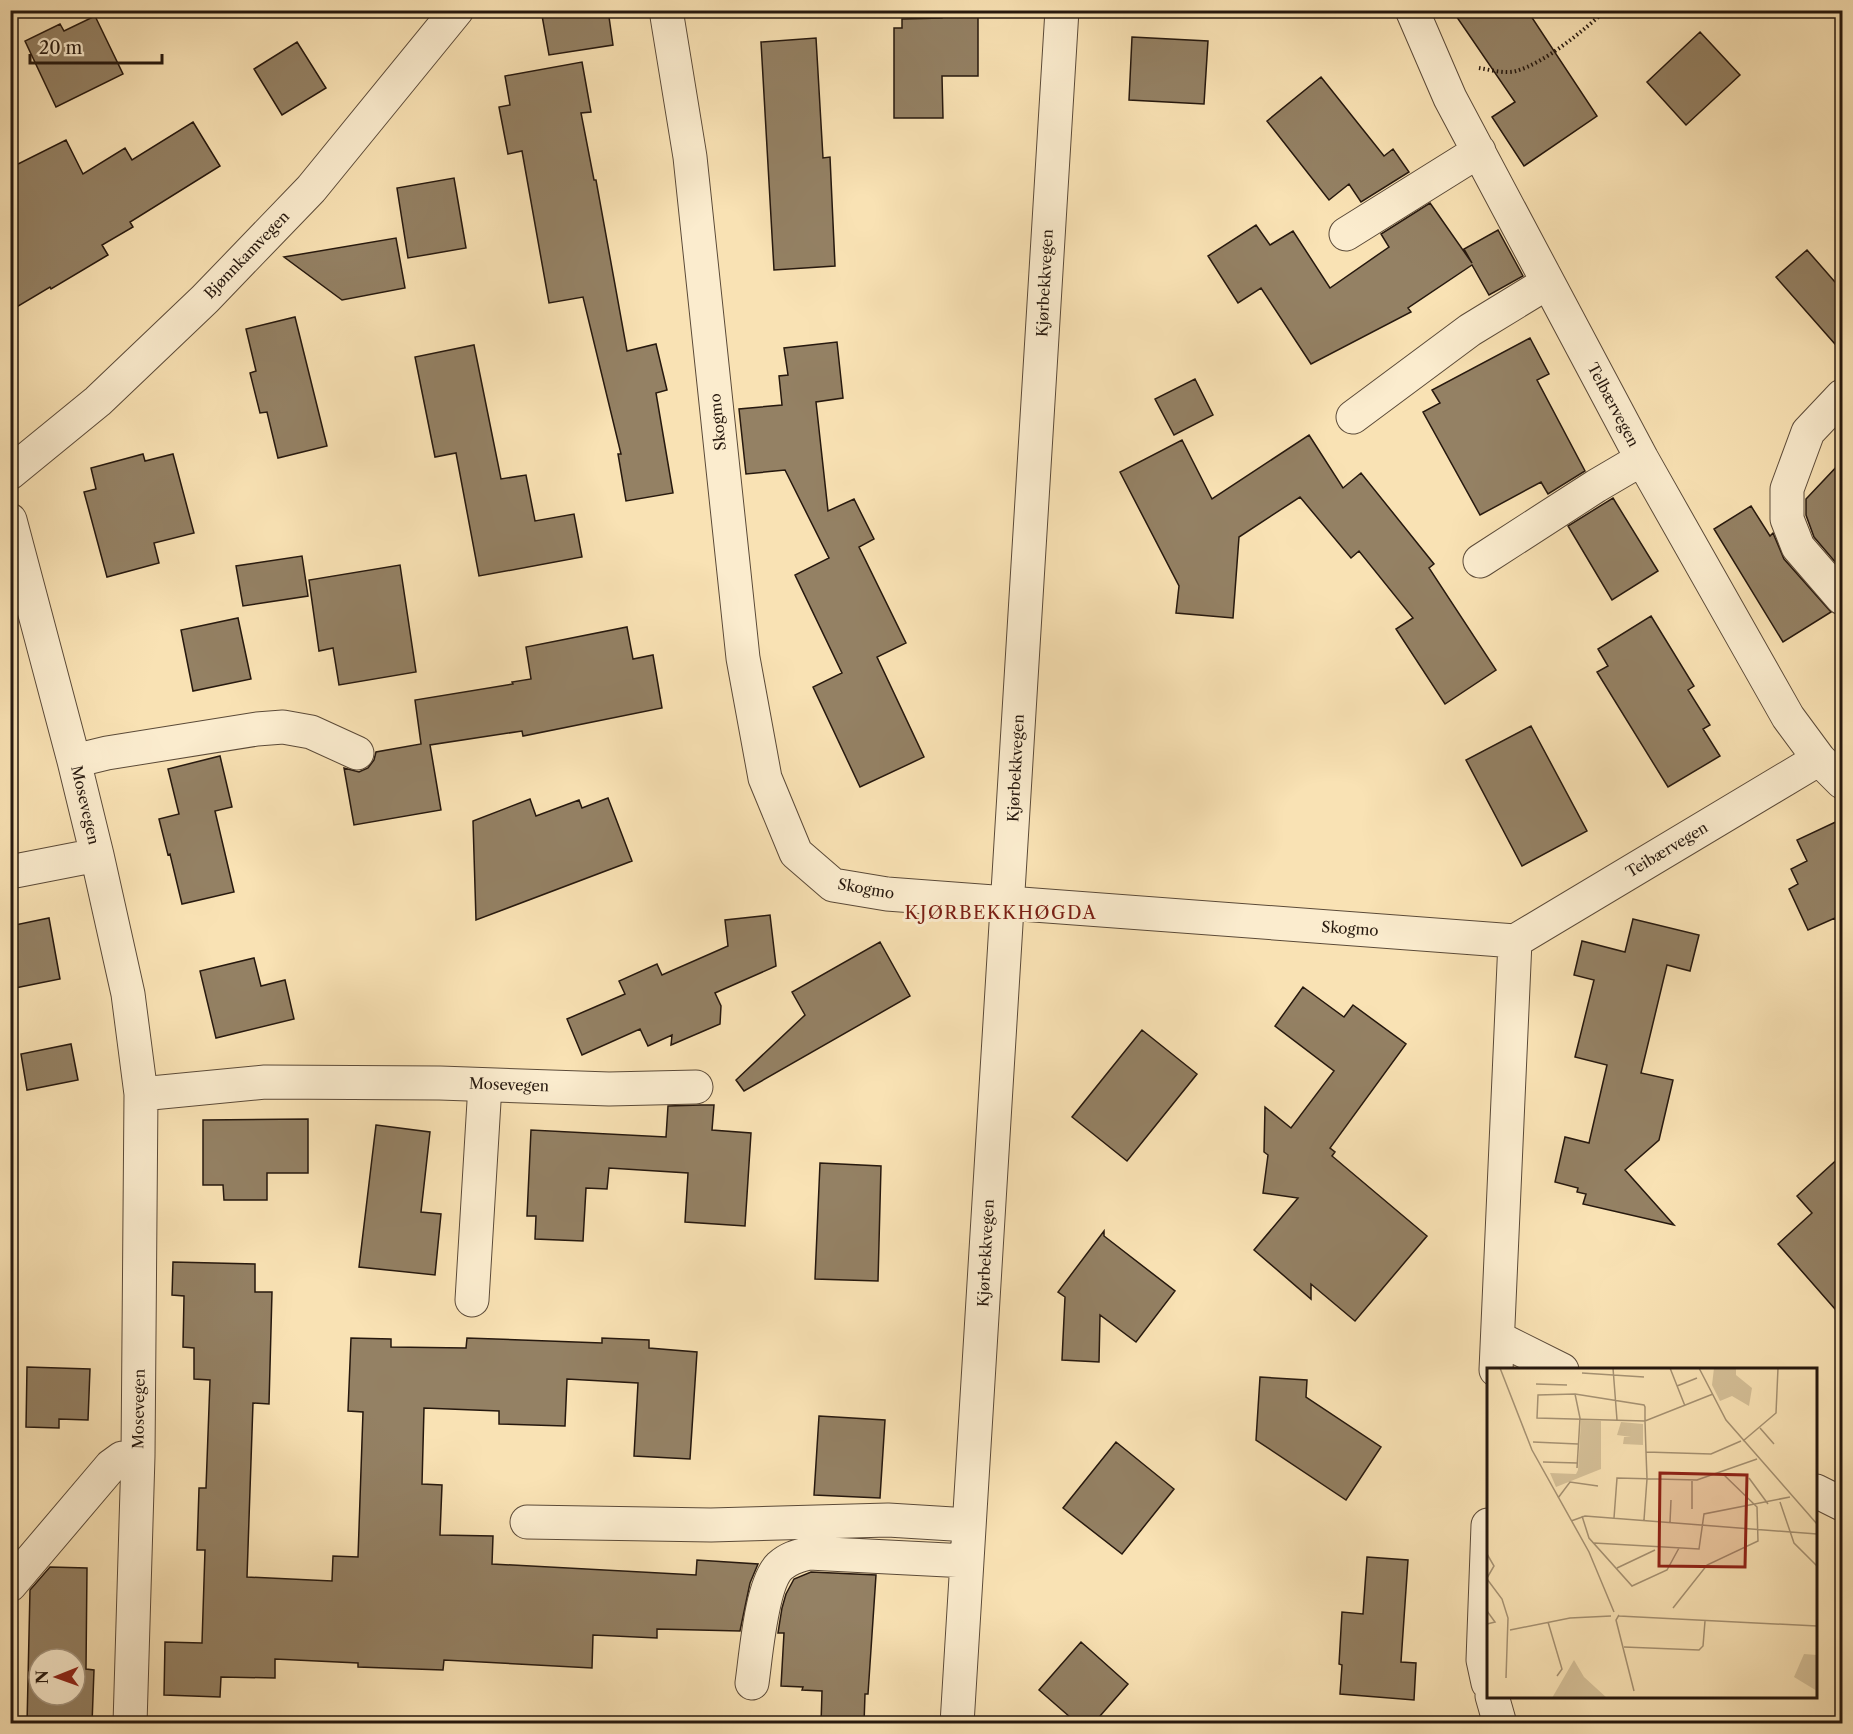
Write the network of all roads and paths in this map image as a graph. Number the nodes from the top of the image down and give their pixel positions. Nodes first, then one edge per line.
1 (457, 10) edge
2 (666, 10) edge
3 (1062, 10) edge
4 (1412, 10) edge
5 (1606, 10) edge
6 (1427, 42) junction
7 (1479, 151) junction
8 (1346, 234) dead end
9 (1547, 282) junction
10 (1842, 396) edge
11 (1353, 417) dead end
12 (1642, 459) junction
13 (10, 473) edge
14 (10, 520) edge
15 (1480, 561) dead end
16 (1842, 598) edge
17 (357, 753) dead end
18 (1819, 759) junction
19 (74, 761) junction
20 (1842, 782) edge
21 (97, 855) junction
22 (10, 872) edge
23 (1007, 904) junction
24 (1515, 941) junction
25 (485, 1085) junction
26 (696, 1087) dead end
27 (141, 1094) junction
28 (472, 1300) dead end
29 (1497, 1354) edge
30 (1554, 1368) edge
31 (138, 1456) junction
32 (1817, 1492) edge
33 (1842, 1504) edge
34 (527, 1522) dead end
35 (969, 1526) junction
36 (1487, 1552) edge
37 (967, 1561) junction
38 (10, 1585) edge
39 (1487, 1678) edge
40 (752, 1683) dead end
41 (1492, 1698) edge
42 (130, 1724) edge
43 (957, 1724) edge
44 (1500, 1724) edge

1 - 13 street, Bjønnkamvegen
2 - 23 street, Skogmo
3 - 23 street, Kjørbekkvegen
4 - 6 street, Telbærvegen
5 - 6 path
6 - 7 street, Telbærvegen
7 - 8 street
7 - 9 street, Telbærvegen
9 - 11 street
9 - 12 street, Telbærvegen
10 - 16 street
12 - 15 street
12 - 18 street, Telbærvegen
14 - 19 street, Mosevegen
17 - 19 street
18 - 20 street, Telbærvegen
18 - 24 street, Teibærvegen
19 - 21 street, Mosevegen
21 - 22 street
21 - 27 street, Mosevegen
23 - 24 street, Skogmo
23 - 35 street, Kjørbekkvegen
24 - 29 street
25 - 26 street, Mosevegen
25 - 27 street, Mosevegen
25 - 28 street
27 - 31 street, Mosevegen
29 - 30 street
31 - 38 street
31 - 42 street, Mosevegen
32 - 33 street
34 - 35 street
35 - 37 street, Kjørbekkvegen
36 - 39 street
37 - 40 street
37 - 43 street, Kjørbekkvegen
41 - 44 street

